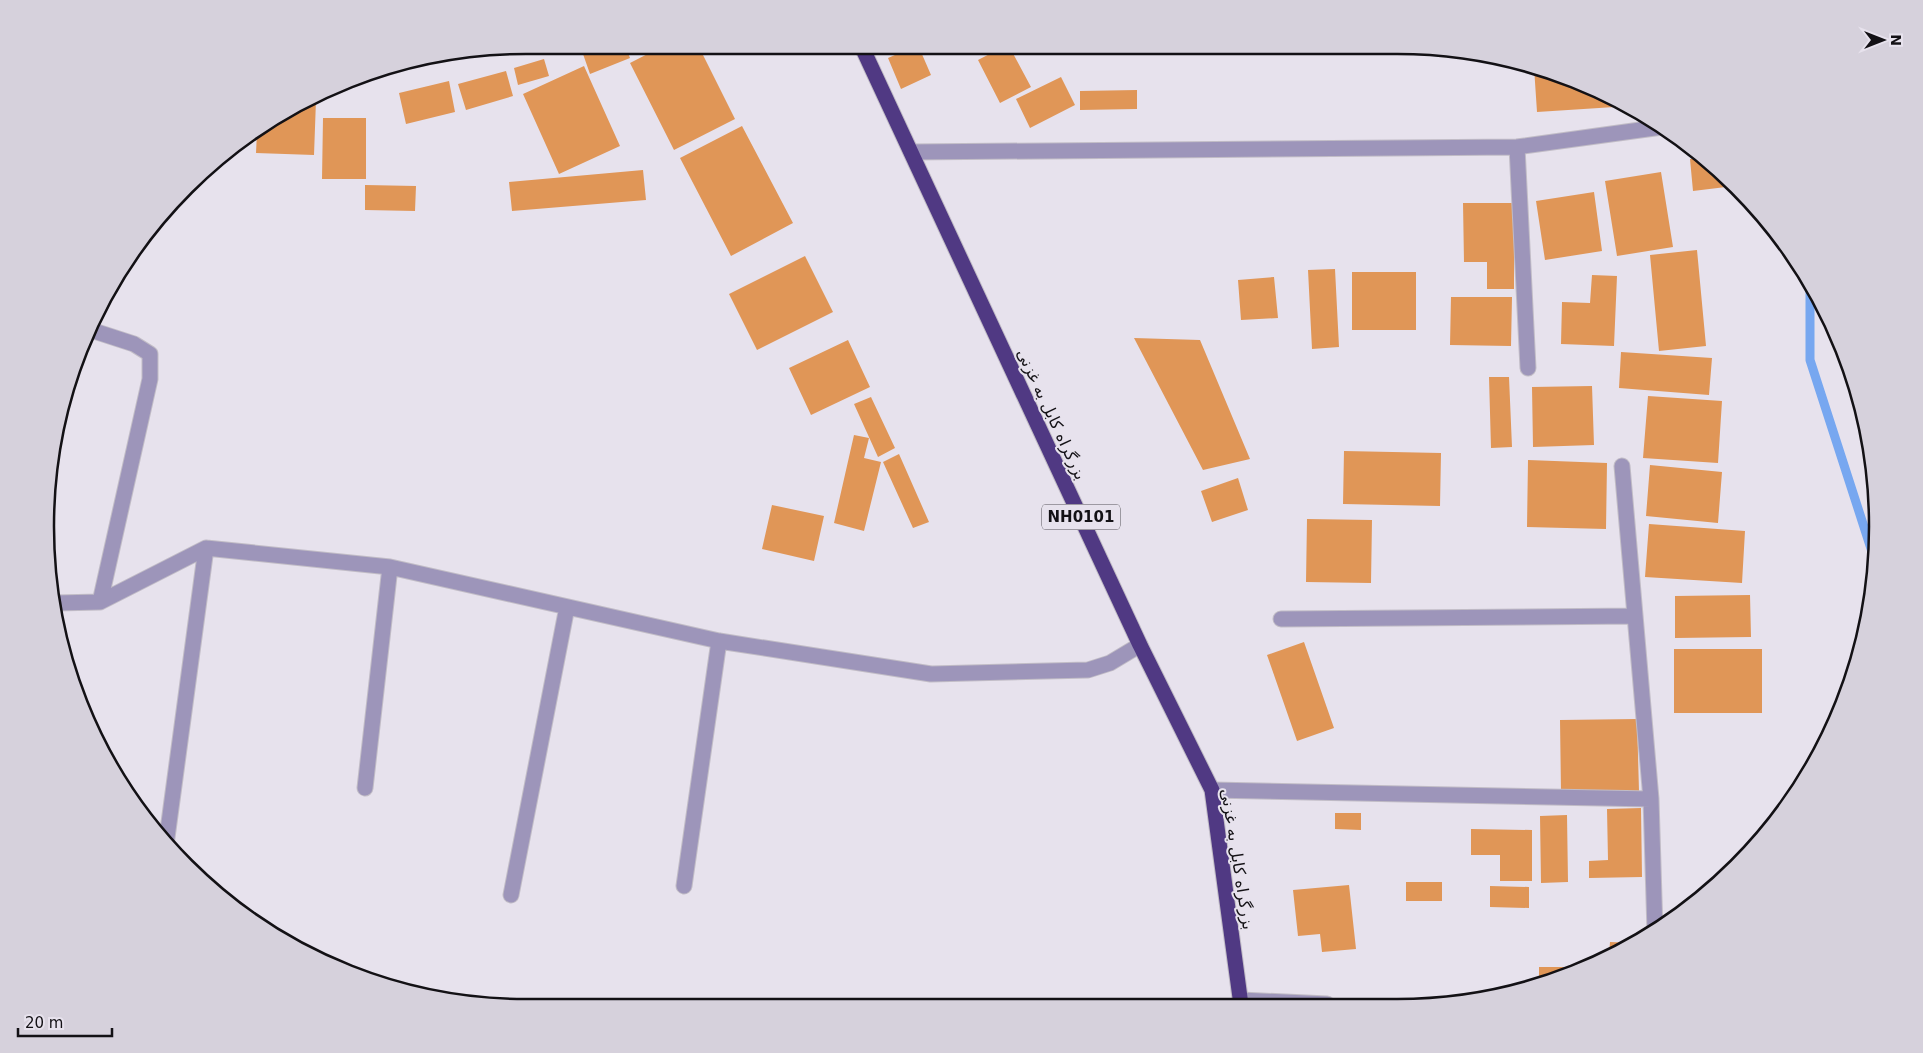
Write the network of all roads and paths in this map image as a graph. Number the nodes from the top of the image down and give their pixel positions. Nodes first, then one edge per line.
1 (865, 54) edge
2 (1651, 128) edge
3 (1517, 147) junction
4 (911, 152) junction
5 (96, 332) edge
6 (1528, 368) dead end
7 (1622, 466) dead end
8 (206, 548) junction
9 (390, 567) junction
10 (100, 602) junction
11 (60, 603) edge
12 (566, 607) junction
13 (1635, 616) junction
14 (1281, 619) dead end
15 (719, 641) junction
16 (1140, 645) junction
17 (365, 788) dead end
18 (1212, 790) junction
19 (1651, 799) junction
20 (168, 834) edge
21 (684, 886) dead end
22 (511, 895) dead end
23 (1655, 923) edge
24 (1241, 999) edge

1 - 4 highway, بزرگراه کابل به غزنی / NH0101
2 - 3 street
3 - 4 street
3 - 6 street
4 - 16 highway, بزرگراه کابل به غزنی / NH0101
5 - 10 street
7 - 13 street
8 - 9 street
8 - 10 street
8 - 20 street
9 - 12 street
9 - 17 street
10 - 11 street
12 - 15 street
12 - 22 street
13 - 14 street
13 - 19 street
15 - 16 street
15 - 21 street
16 - 18 highway, بزرگراه کابل به غزنی / NH0101
18 - 19 street
18 - 24 highway, بزرگراه کابل به غزنی / NH0101
19 - 23 street

